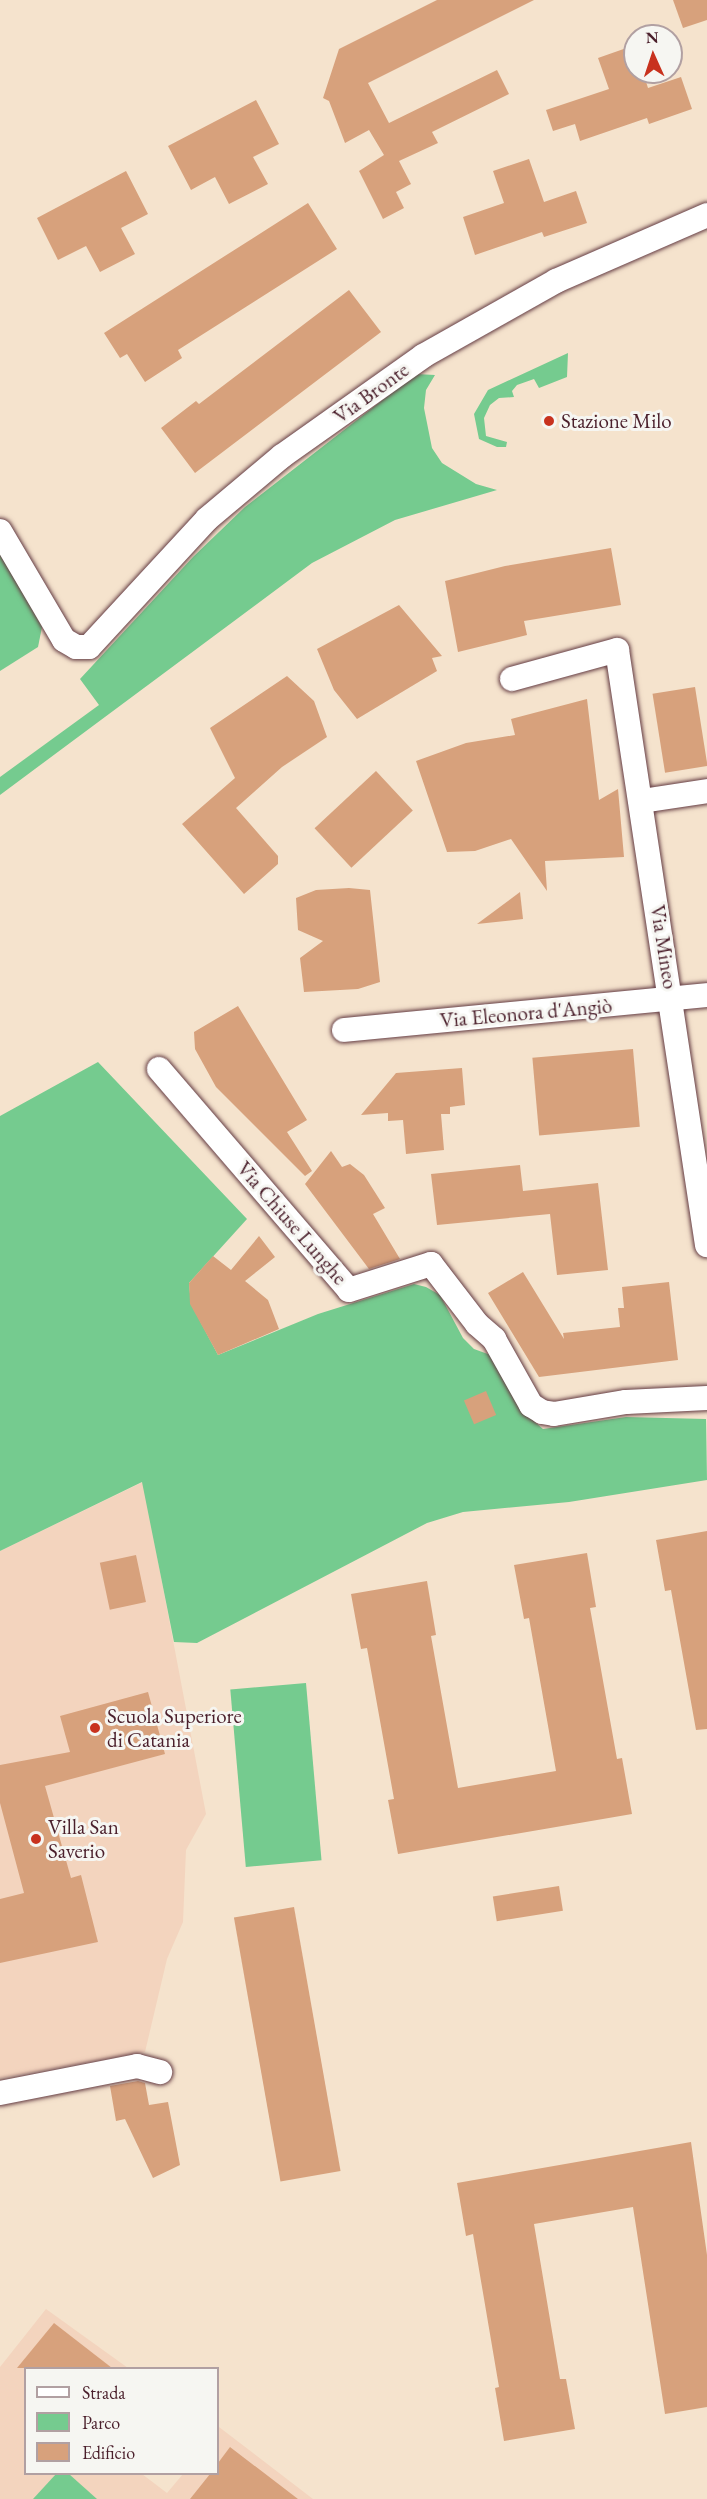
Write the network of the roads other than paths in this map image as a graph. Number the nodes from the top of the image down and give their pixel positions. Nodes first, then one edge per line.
1 (707, 215) edge
2 (0, 531) edge
3 (512, 679) dead end
4 (707, 791) edge
5 (642, 801) junction
6 (707, 995) edge
7 (672, 999) junction
8 (344, 1030) dead end
9 (159, 1069) dead end
10 (707, 1245) edge
11 (707, 1398) edge
12 (160, 2072) dead end
13 (0, 2093) edge

1 - 2 street, Via Bronte
3 - 5 street, Via Mineo
4 - 5 street
5 - 7 street, Via Mineo
6 - 7 street, Via Eleonora d'Angiò
7 - 8 street, Via Eleonora d'Angiò
7 - 10 street, Via Mineo
9 - 11 street, Via Chiuse Lunghe
12 - 13 street

